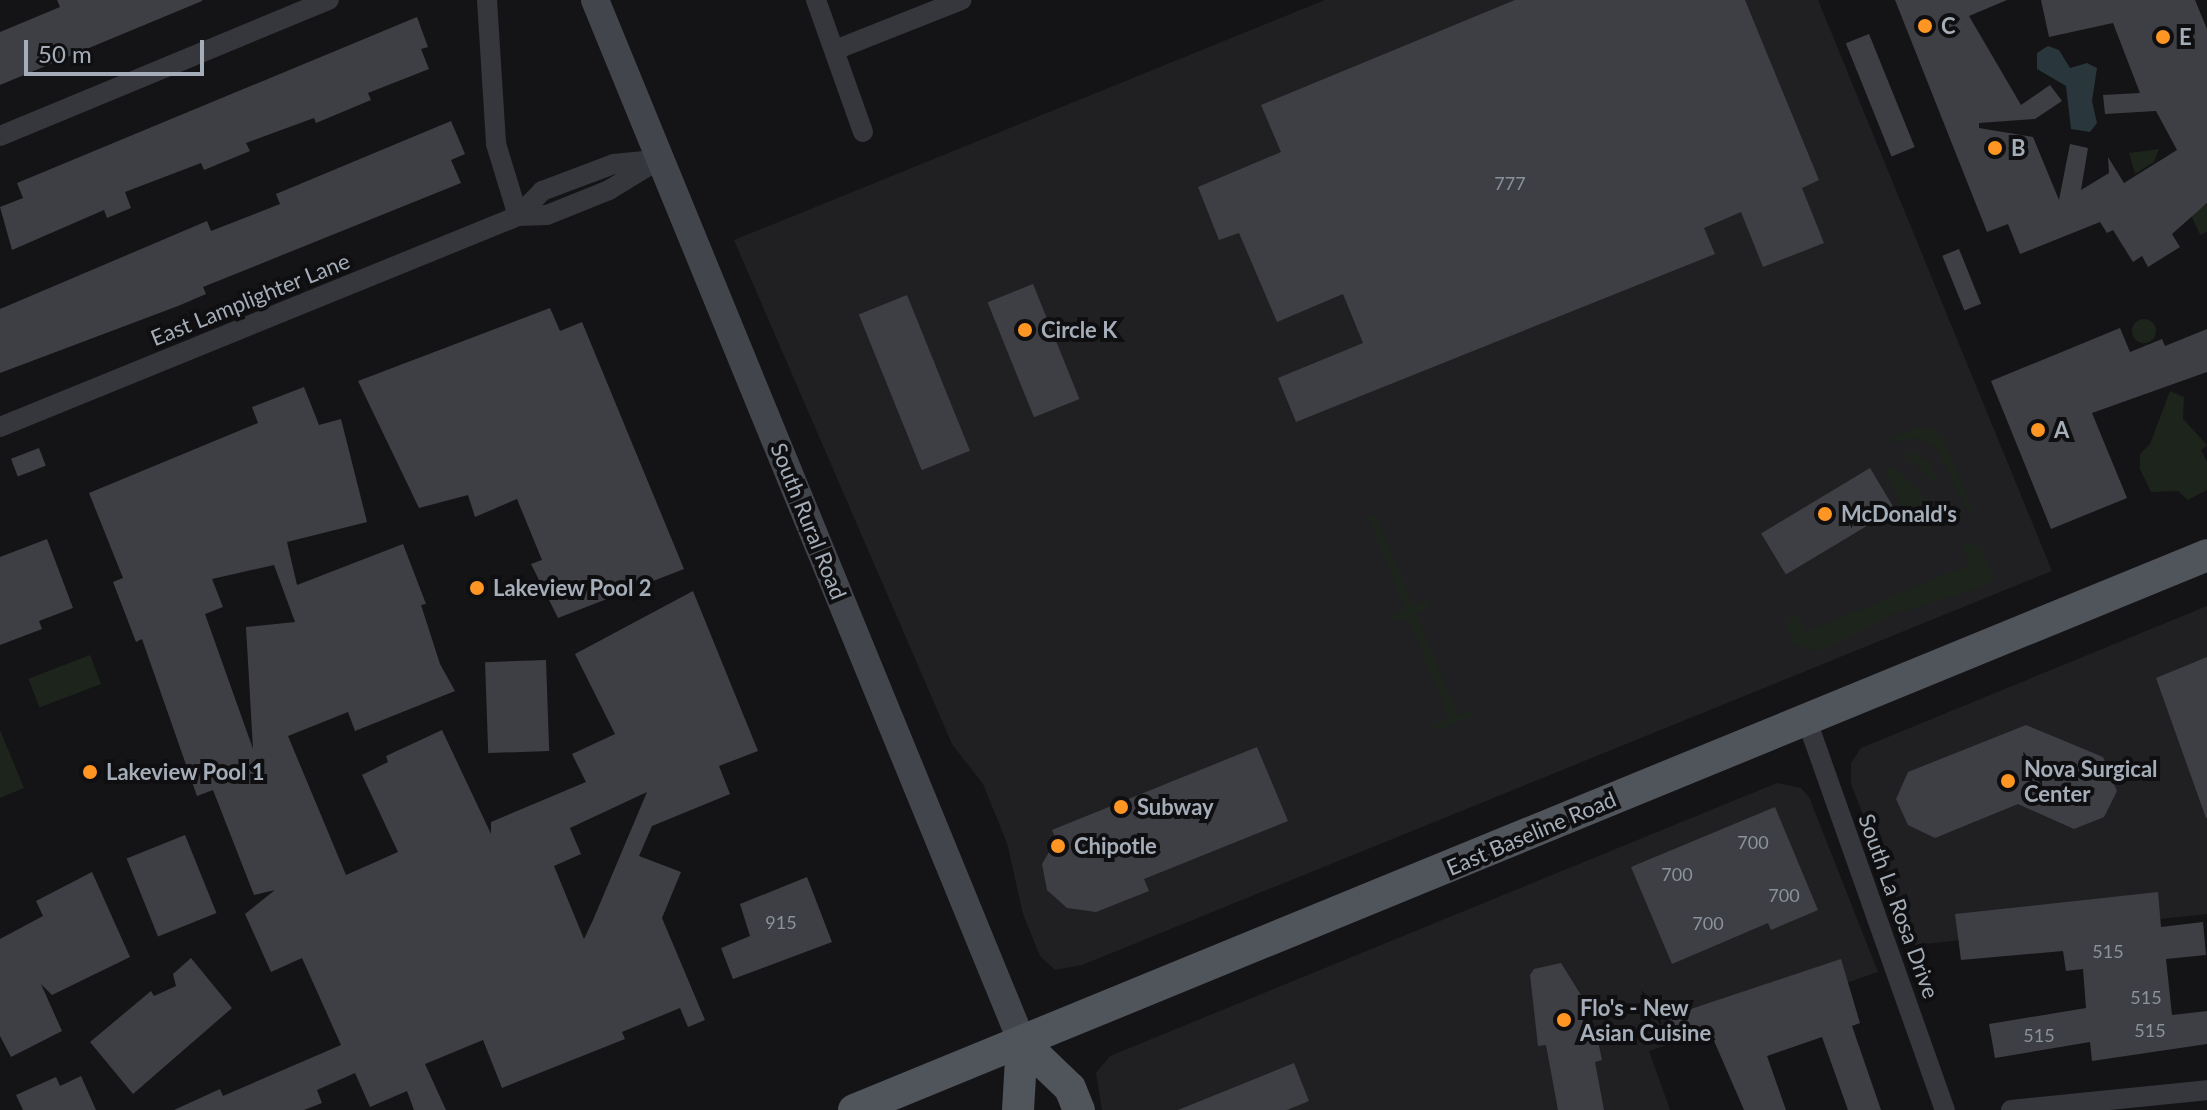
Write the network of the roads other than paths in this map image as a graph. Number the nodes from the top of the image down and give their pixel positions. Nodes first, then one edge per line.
1 (329, 0) edge
2 (487, 0) edge
3 (595, 0) edge
4 (816, 0) edge
5 (961, 0) edge
6 (835, 50) junction
7 (863, 132) dead end
8 (0, 136) edge
9 (660, 159) junction
10 (518, 216) junction
11 (0, 427) edge
12 (2207, 555) edge
13 (1806, 718) junction
14 (1022, 1042) junction
15 (2207, 1090) edge
16 (854, 1110) edge
17 (1018, 1110) edge
18 (1079, 1110) edge
19 (1945, 1110) edge
20 (2011, 1110) edge

1 - 8 street
2 - 10 street
3 - 9 main road, South Rural Road
4 - 6 street
5 - 6 street
6 - 7 street
9 - 10 street, East Lamplighter Lane
9 - 14 main road, South Rural Road
10 - 11 street, East Lamplighter Lane
12 - 13 main road, East Baseline Road
13 - 14 main road, East Baseline Road
13 - 19 street, South La Rosa Drive
14 - 16 main road, East Baseline Road
14 - 17 main road, South Rural Road
14 - 18 main road, South Rural Road
15 - 20 street

